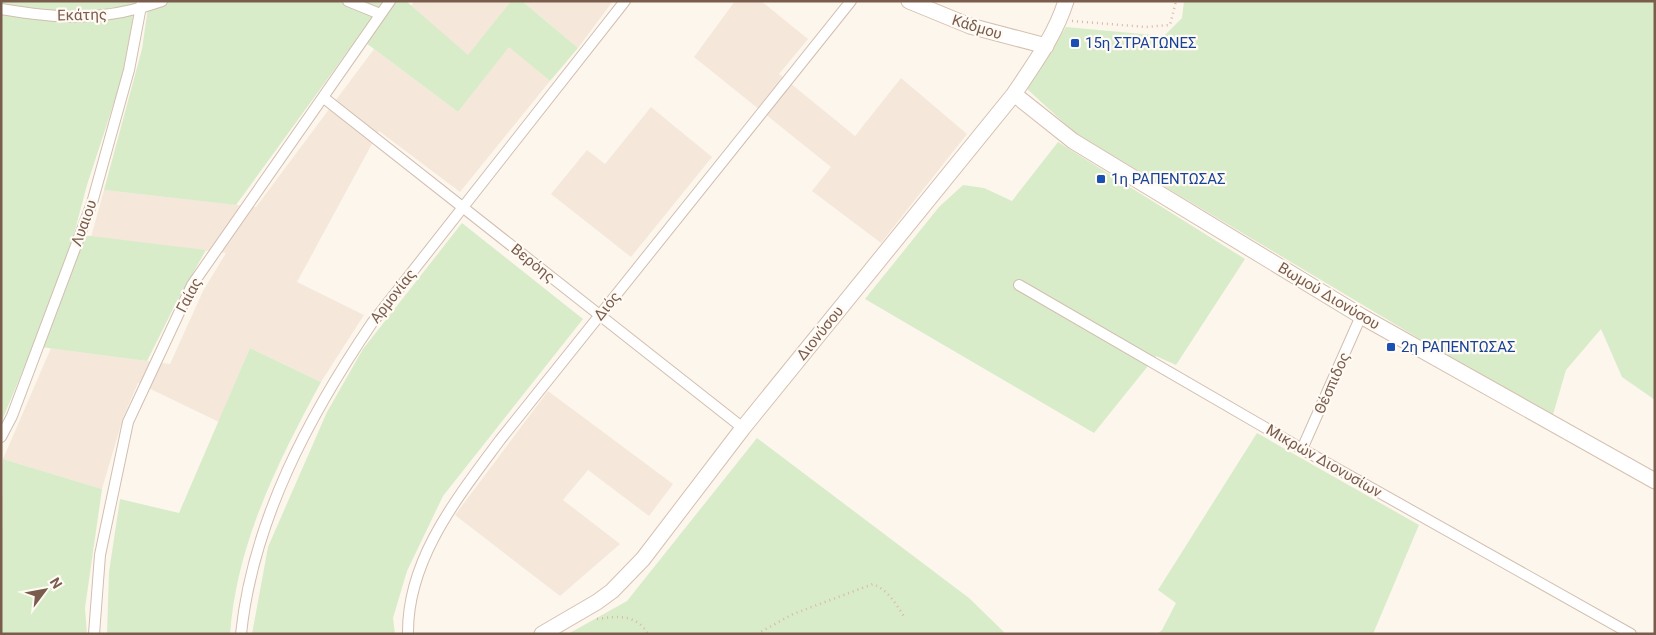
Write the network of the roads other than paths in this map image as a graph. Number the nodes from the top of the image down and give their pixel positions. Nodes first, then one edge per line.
1 (162, 1) edge
2 (348, 1) edge
3 (390, 1) edge
4 (625, 1) edge
5 (851, 1) edge
6 (910, 1) edge
7 (1066, 1) edge
8 (141, 5) edge
9 (1, 9) edge
10 (380, 14) junction
11 (1046, 46) junction
12 (1014, 94) junction
13 (324, 98) junction
14 (463, 207) junction
15 (1019, 285) dead end
16 (599, 316) junction
17 (1361, 316) junction
18 (743, 428) junction
19 (1, 437) edge
20 (1302, 449) junction
21 (1655, 481) edge
22 (94, 634) edge
23 (241, 634) edge
24 (408, 634) edge
25 (542, 634) edge
26 (1631, 634) edge

1 - 8 street, Εκάτης
2 - 10 street
3 - 10 street, Γαίας
4 - 14 street, Αρμονίας
5 - 16 street, Διός
6 - 11 street, Κάδμου
7 - 11 street, Διονύσου
8 - 9 street, Εκάτης
8 - 19 street, Λυαιου
10 - 13 street, Γαίας
11 - 12 street, Διονύσου
12 - 17 street, Βωμού Διονύσου
12 - 18 street, Διονύσου
13 - 14 street, Βερόης
13 - 22 street, Γαίας
14 - 16 street, Βερόης
14 - 23 street, Αρμονίας
15 - 20 street, Μικρών Διονυσίων
16 - 18 street, Βερόης
16 - 24 street, Διός
17 - 20 street, Θέσπιδος
17 - 21 street, Βωμού Διονύσου
18 - 25 street, Διονύσου
20 - 26 street, Μικρών Διονυσίων

